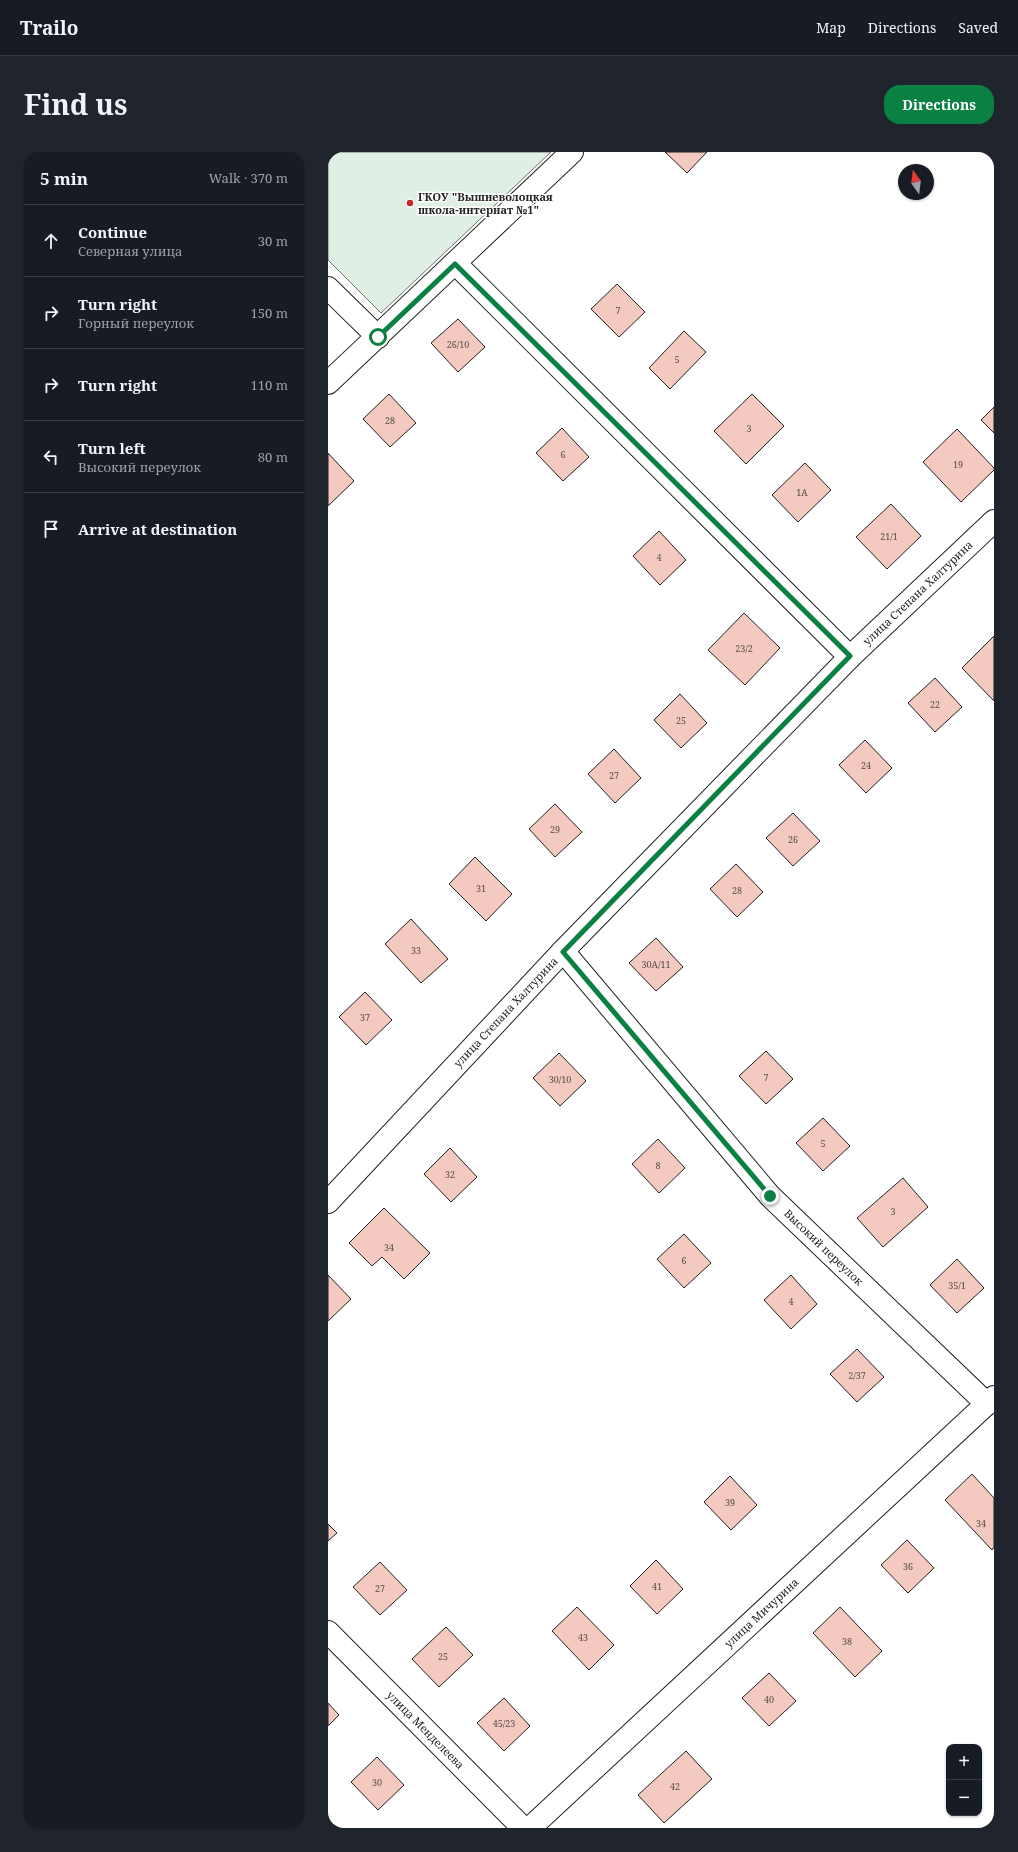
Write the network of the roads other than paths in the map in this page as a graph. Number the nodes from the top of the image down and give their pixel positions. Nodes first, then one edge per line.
1 (572, 152) edge
2 (455, 264) junction
3 (328, 288) edge
4 (378, 337) junction
5 (328, 383) edge
6 (994, 521) edge
7 (850, 656) junction
8 (563, 952) junction
9 (328, 1202) edge
10 (990, 1401) edge
11 (328, 1632) edge
12 (523, 1828) edge
13 (530, 1828) edge

1 - 2 street
2 - 4 street
2 - 7 street
3 - 4 street
4 - 5 street
6 - 7 street, улица Степана Халтурина
7 - 8 street, улица Степана Халтурина
8 - 9 street, улица Степана Халтурина
8 - 10 street, Высокий переулок
10 - 13 street, улица Мичурина
11 - 12 street, улица Менделеева

